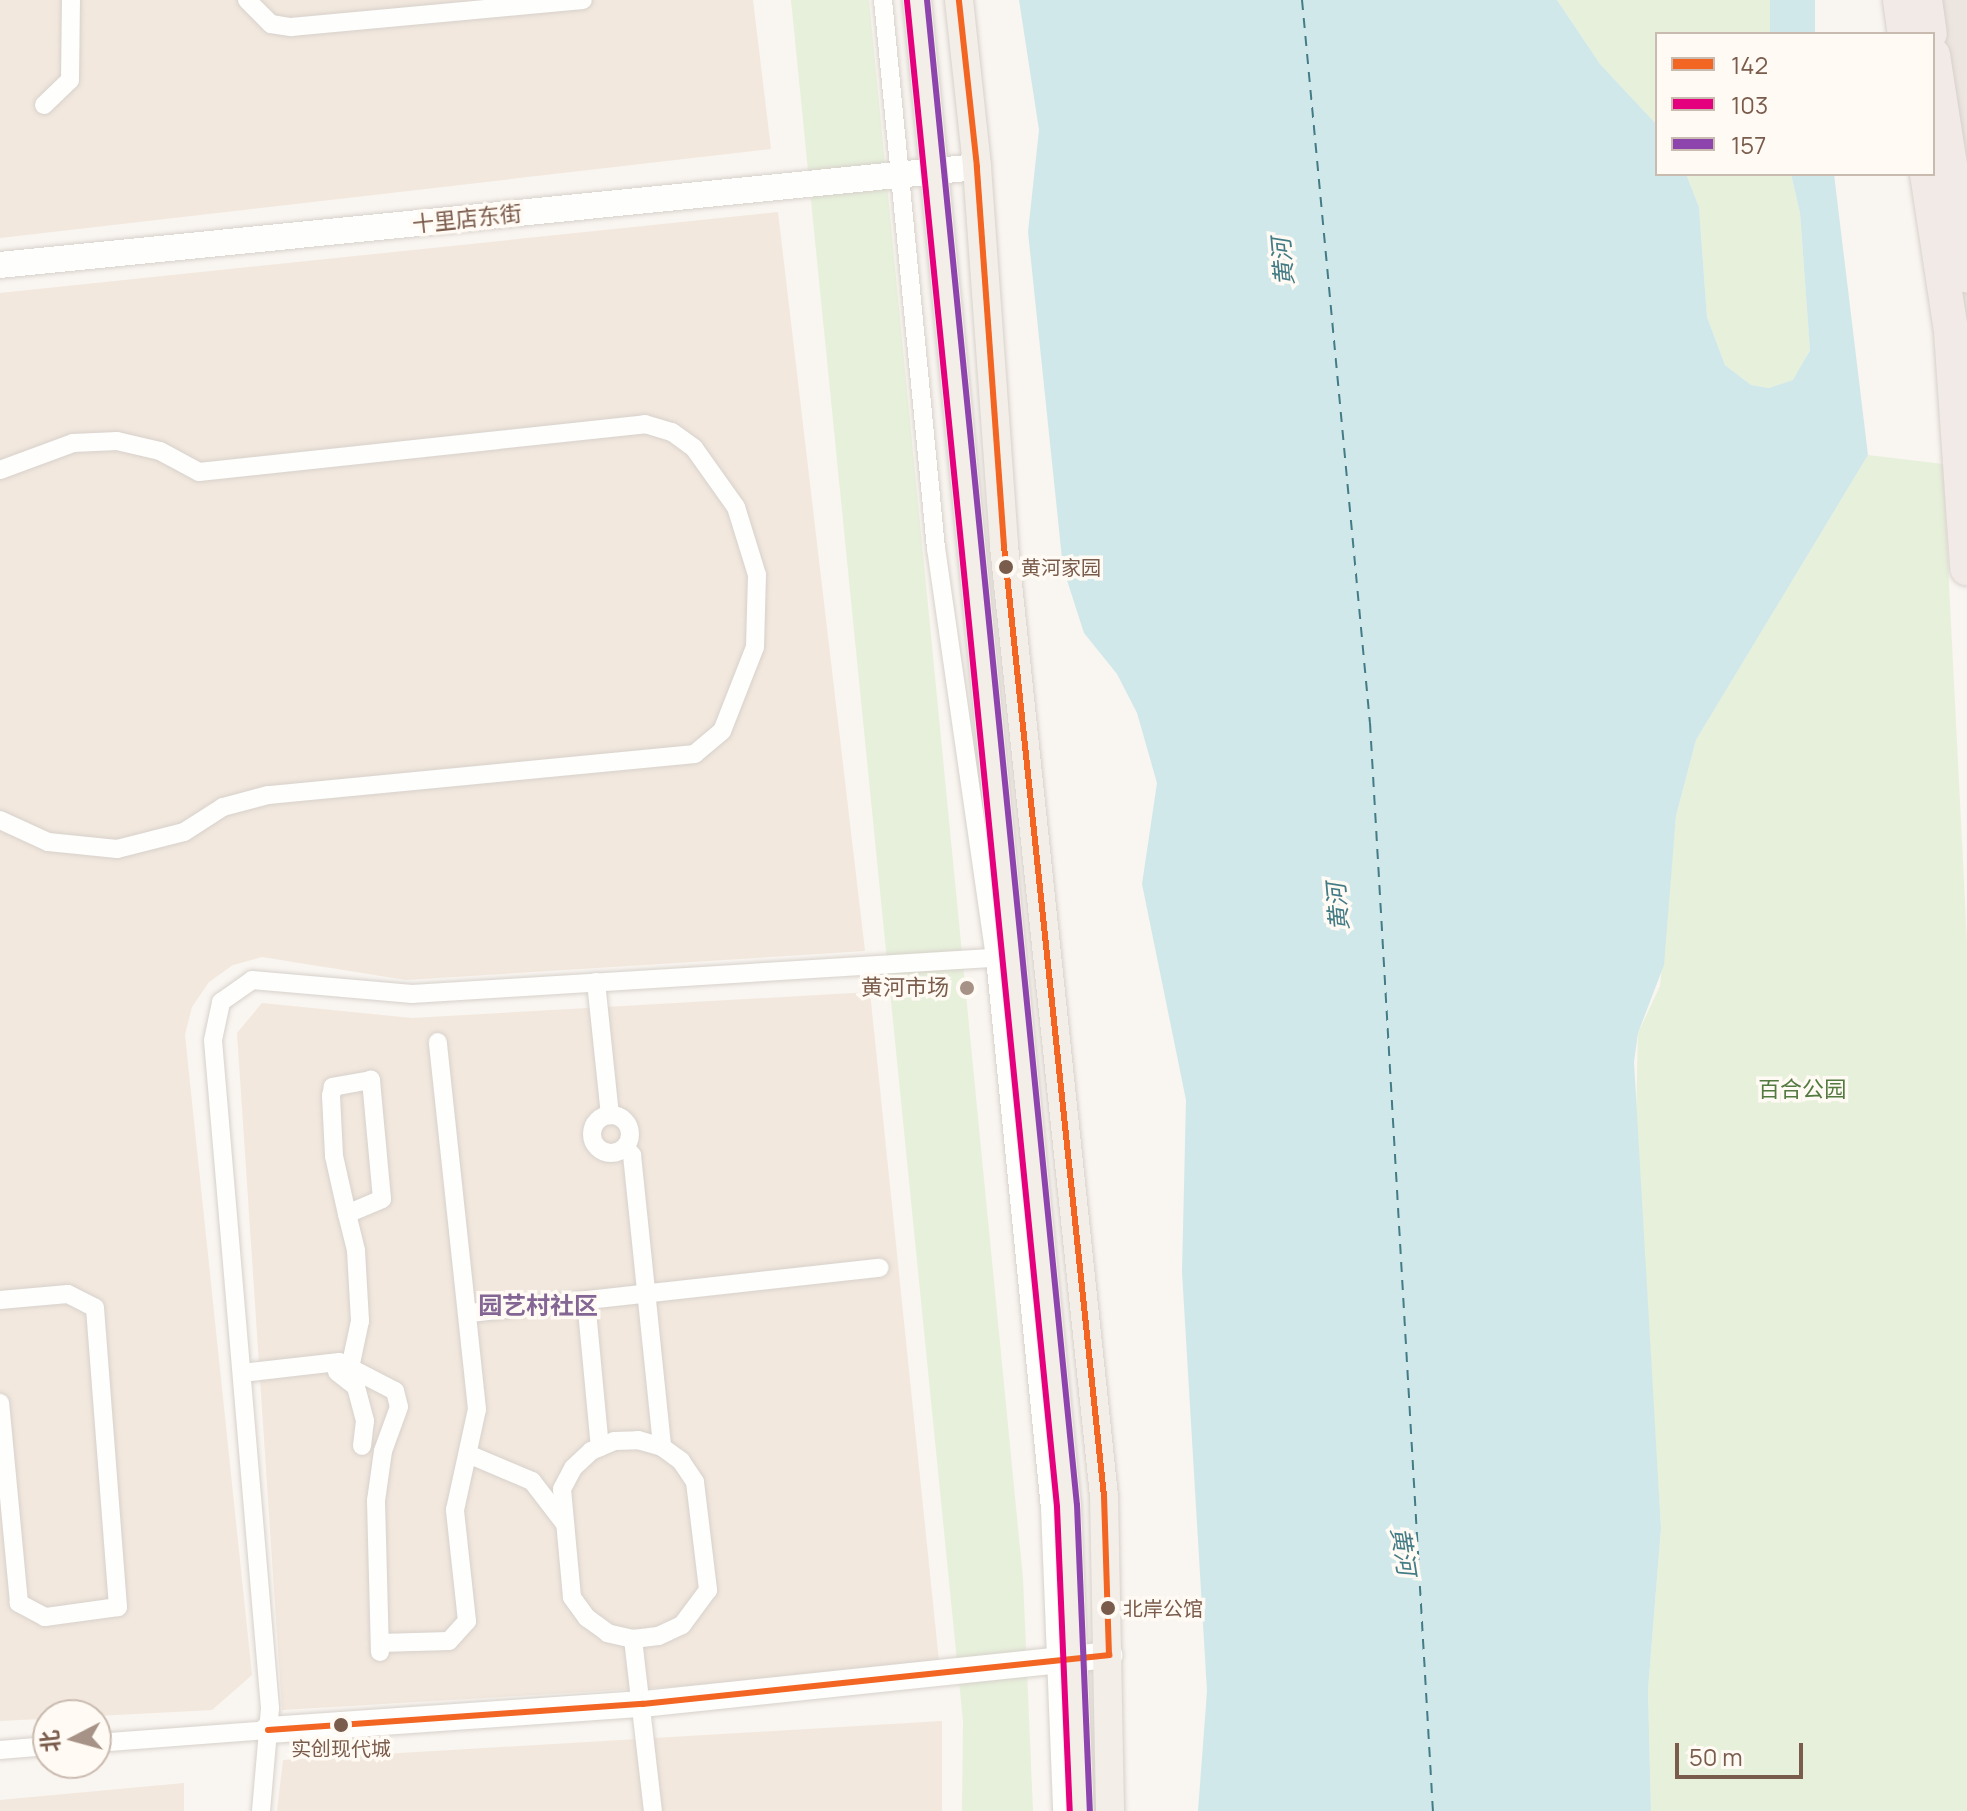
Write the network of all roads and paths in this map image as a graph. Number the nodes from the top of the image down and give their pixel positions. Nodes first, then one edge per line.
1 (71, 0) edge
2 (247, 0) edge
3 (583, 0) edge
4 (883, 0) edge
5 (917, 0) edge
6 (959, 0) edge
7 (1900, 0) edge
8 (1925, 0) edge
9 (1905, 32) edge
10 (1930, 32) edge
11 (1935, 68) edge
12 (44, 105) dead end
13 (977, 167) junction
14 (935, 174) junction
15 (903, 176) junction
16 (1927, 176) edge
17 (0, 265) edge
18 (1967, 275) edge
19 (0, 470) edge
20 (1967, 568) edge
21 (0, 820) edge
22 (1005, 957) junction
23 (596, 982) junction
24 (438, 1042) dead end
25 (610, 1115) junction
26 (625, 1147) junction
27 (347, 1214) junction
28 (880, 1268) dead end
29 (644, 1294) junction
30 (0, 1300) edge
31 (586, 1300) junction
32 (470, 1313) junction
33 (329, 1366) junction
34 (350, 1368) junction
35 (242, 1373) junction
36 (0, 1403) edge
37 (362, 1446) dead end
38 (600, 1447) junction
39 (662, 1447) junction
40 (468, 1454) junction
41 (3, 1474) edge
42 (565, 1524) junction
43 (633, 1639) junction
44 (1109, 1655) junction
45 (1062, 1661) junction
46 (643, 1704) junction
47 (268, 1730) junction
48 (1109, 1735) junction
49 (112, 1742) edge
50 (32, 1747) edge
51 (0, 1750) edge
52 (261, 1811) edge
53 (653, 1811) edge
54 (1062, 1811) edge
55 (1080, 1811) edge
56 (1110, 1811) edge

1 - 12 street
2 - 3 street
4 - 15 street
5 - 14 main road
6 - 13 main road
7 - 9 highway
8 - 10 highway
11 - 18 highway
13 - 14 street, 十里店东街
13 - 44 main road
14 - 15 street, 十里店东街
14 - 22 main road
15 - 17 street, 十里店东街
15 - 22 street
16 - 20 highway
19 - 21 street
22 - 23 street
22 - 45 main road
23 - 25 street
23 - 35 street
24 - 32 street
25 - 26 street
25 - 26 street
26 - 29 street
27 - 27 street
27 - 34 street
28 - 29 street
29 - 31 street
29 - 39 street
30 - 41 street
31 - 32 street
31 - 38 street
32 - 40 street
33 - 34 street
33 - 35 street
33 - 37 street
34 - 40 street
35 - 47 street
36 - 41 street
38 - 39 street
38 - 42 street
39 - 43 street
40 - 42 street
42 - 43 street
43 - 46 street
44 - 45 street
44 - 48 main road
45 - 46 street
45 - 48 main road
45 - 54 street
45 - 55 main road
46 - 47 street
46 - 53 street
47 - 49 street
47 - 52 street
48 - 56 main road
50 - 51 street

